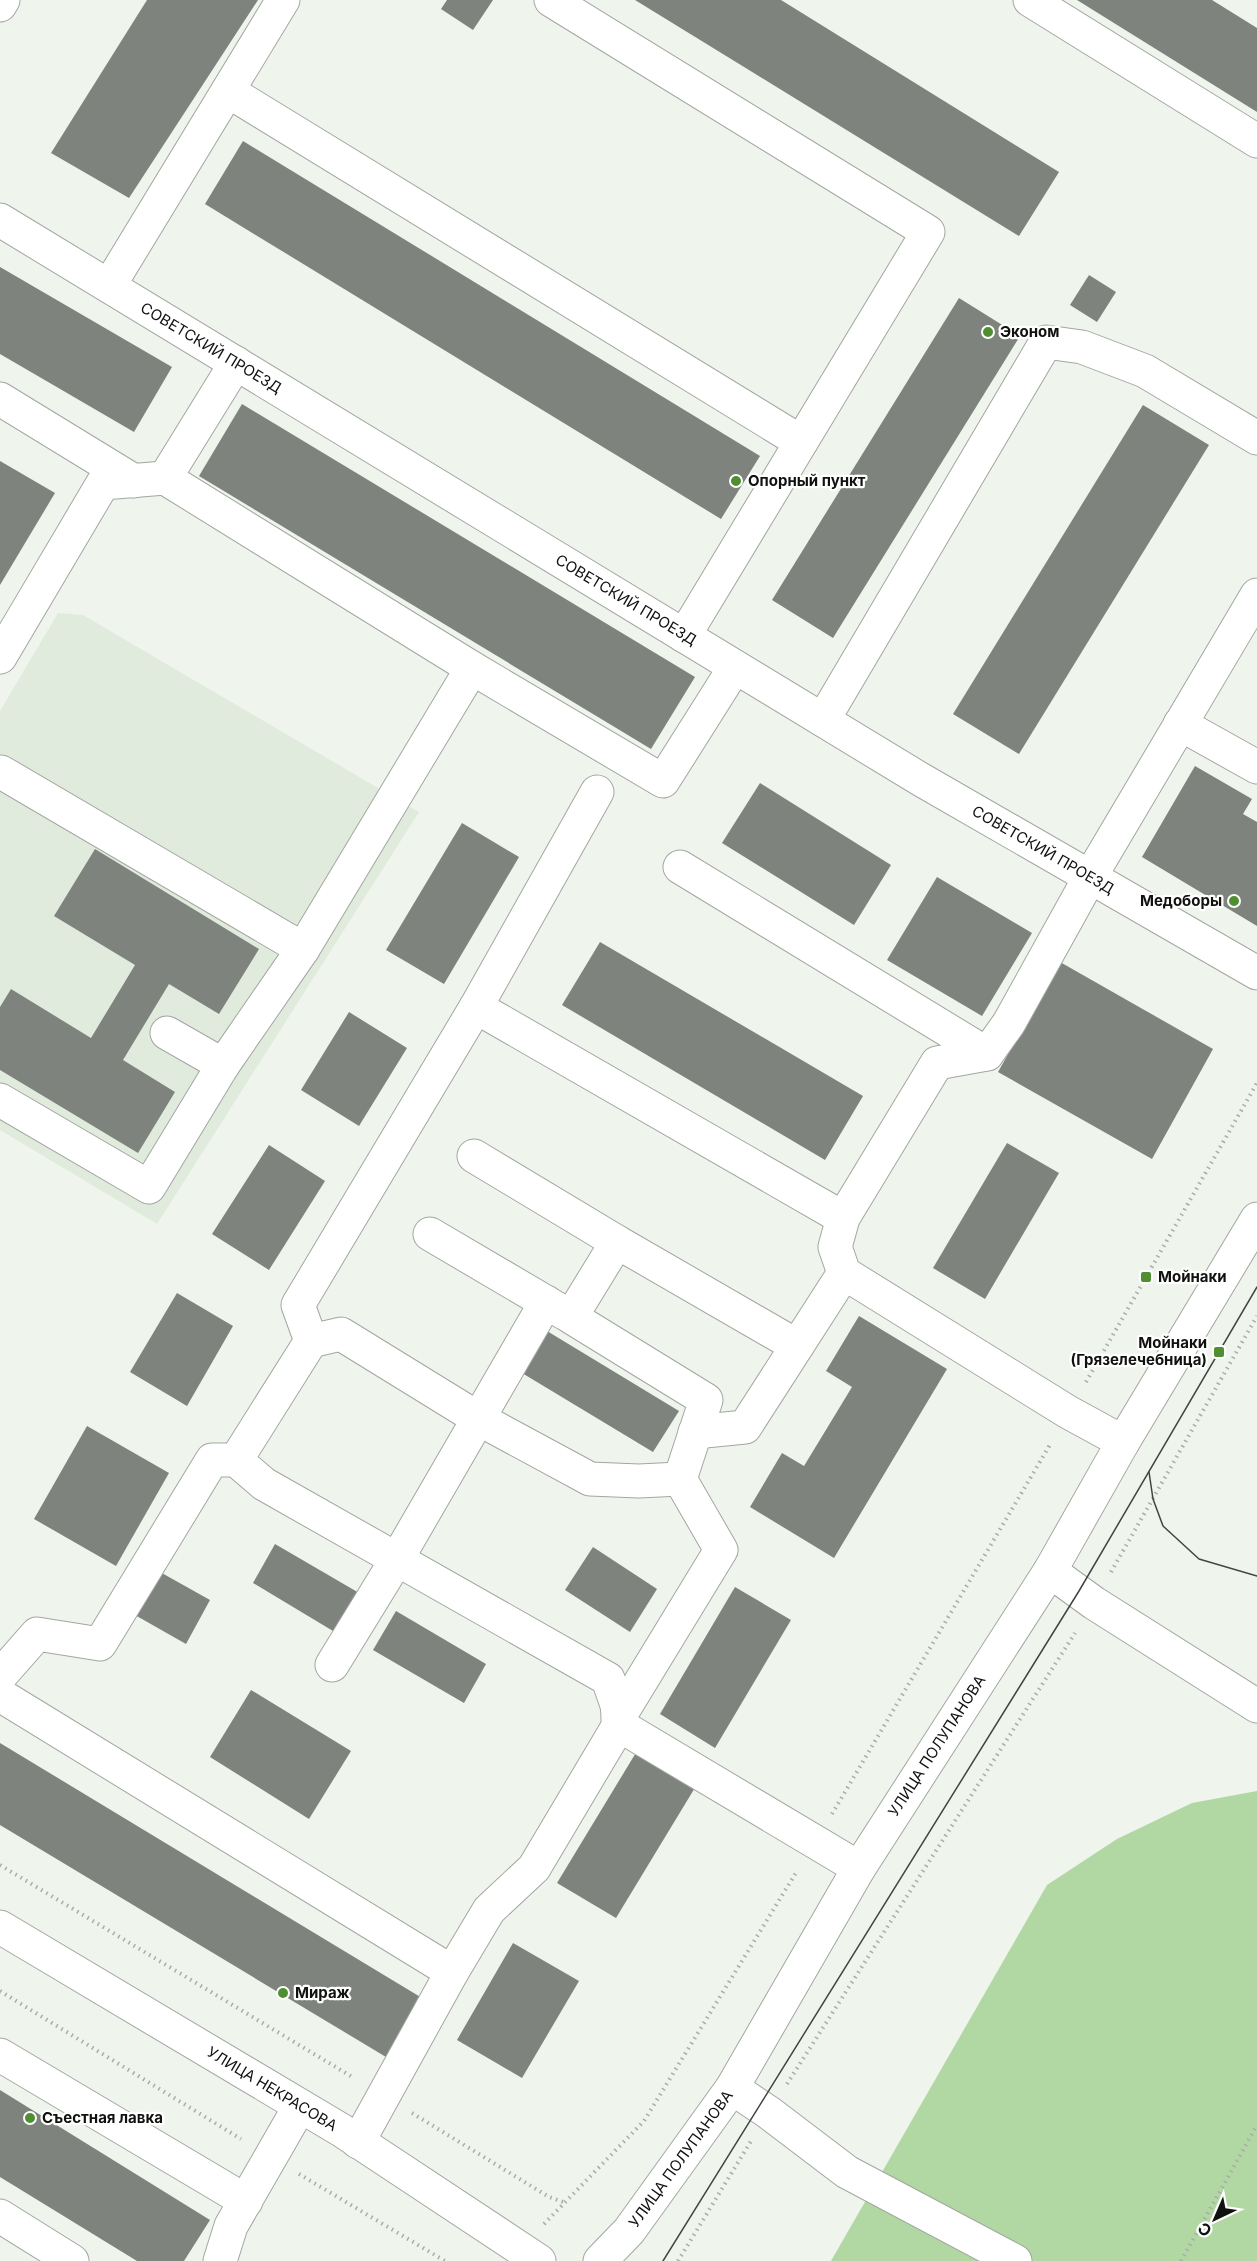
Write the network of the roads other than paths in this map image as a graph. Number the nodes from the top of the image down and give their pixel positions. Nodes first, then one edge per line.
1 (3, 0) edge
2 (283, 0) edge
3 (551, 0) edge
4 (1030, 0) edge
5 (0, 5) edge
6 (228, 91) junction
7 (1257, 141) edge
8 (0, 220) edge
9 (109, 286) junction
10 (236, 363) junction
11 (0, 399) edge
12 (1257, 438) edge
13 (801, 442) junction
14 (150, 479) junction
15 (1257, 596) edge
16 (684, 636) junction
17 (1245, 643) edge
18 (0, 657) edge
19 (735, 667) junction
20 (472, 668) junction
21 (823, 720) junction
22 (1180, 724) junction
23 (1257, 767) edge
24 (1, 772) edge
25 (597, 792) dead end
26 (680, 867) dead end
27 (1090, 877) junction
28 (303, 949) junction
29 (1257, 973) edge
30 (476, 1007) junction
31 (166, 1033) dead end
32 (987, 1054) junction
33 (223, 1065) junction
34 (0, 1100) edge
35 (474, 1156) dead end
36 (843, 1218) junction
37 (1257, 1219) edge
38 (430, 1234) dead end
39 (617, 1242) junction
40 (844, 1273) junction
41 (559, 1310) junction
42 (311, 1341) junction
43 (797, 1346) junction
44 (479, 1419) junction
45 (695, 1432) junction
46 (1123, 1442) junction
47 (236, 1460) junction
48 (680, 1479) junction
49 (397, 1559) junction
50 (1050, 1571) junction
51 (332, 1665) dead end
52 (0, 1676) edge
53 (0, 1695) edge
54 (1257, 1706) edge
55 (618, 1722) junction
56 (859, 1868) junction
57 (0, 1927) edge
58 (452, 1972) junction
59 (0, 2055) edge
60 (732, 2088) junction
61 (300, 2106) junction
62 (358, 2142) junction
63 (246, 2201) junction
64 (0, 2216) edge
65 (529, 2254) edge
66 (72, 2261) edge
67 (220, 2261) edge
68 (600, 2261) edge
69 (1015, 2261) edge

1 - 5 street
2 - 6 street
3 - 13 street
4 - 7 street
6 - 9 street
6 - 13 street
8 - 9 street, СОВЕТСКИЙ ПРОЕЗД
9 - 10 street, СОВЕТСКИЙ ПРОЕЗД
10 - 14 street
10 - 16 street, СОВЕТСКИЙ ПРОЕЗД
11 - 14 street
12 - 21 street
13 - 16 street
14 - 18 street
14 - 20 street
15 - 17 street
16 - 19 street, СОВЕТСКИЙ ПРОЕЗД
17 - 22 street
19 - 20 street
19 - 21 street, СОВЕТСКИЙ ПРОЕЗД
20 - 28 street
21 - 27 street, СОВЕТСКИЙ ПРОЕЗД
22 - 23 street
22 - 27 street
24 - 28 street
25 - 30 street
26 - 32 street
27 - 29 street, СОВЕТСКИЙ ПРОЕЗД
27 - 32 street
28 - 33 street
30 - 36 street
30 - 42 street
31 - 33 street
32 - 36 street
33 - 34 street
35 - 39 street
36 - 40 street
37 - 46 street, УЛИЦА ПОЛУПАНОВА
38 - 41 street
39 - 41 street
39 - 43 street
40 - 43 street
40 - 46 street
41 - 44 street
41 - 45 street
42 - 44 street
42 - 47 street
43 - 45 street
44 - 48 street
44 - 49 street
45 - 48 street
46 - 50 street, УЛИЦА ПОЛУПАНОВА
47 - 49 street
47 - 52 street
48 - 55 street
49 - 51 street
49 - 55 street
50 - 54 street
50 - 56 street, УЛИЦА ПОЛУПАНОВА
53 - 58 street
55 - 56 street
55 - 58 street
56 - 60 street, УЛИЦА ПОЛУПАНОВА
57 - 61 street, УЛИЦА НЕКРАСОВА
58 - 62 street
59 - 63 street
60 - 68 street, УЛИЦА ПОЛУПАНОВА
60 - 69 street
61 - 62 street, УЛИЦА НЕКРАСОВА
61 - 63 street
62 - 65 street, УЛИЦА НЕКРАСОВА
63 - 67 street
64 - 66 street

